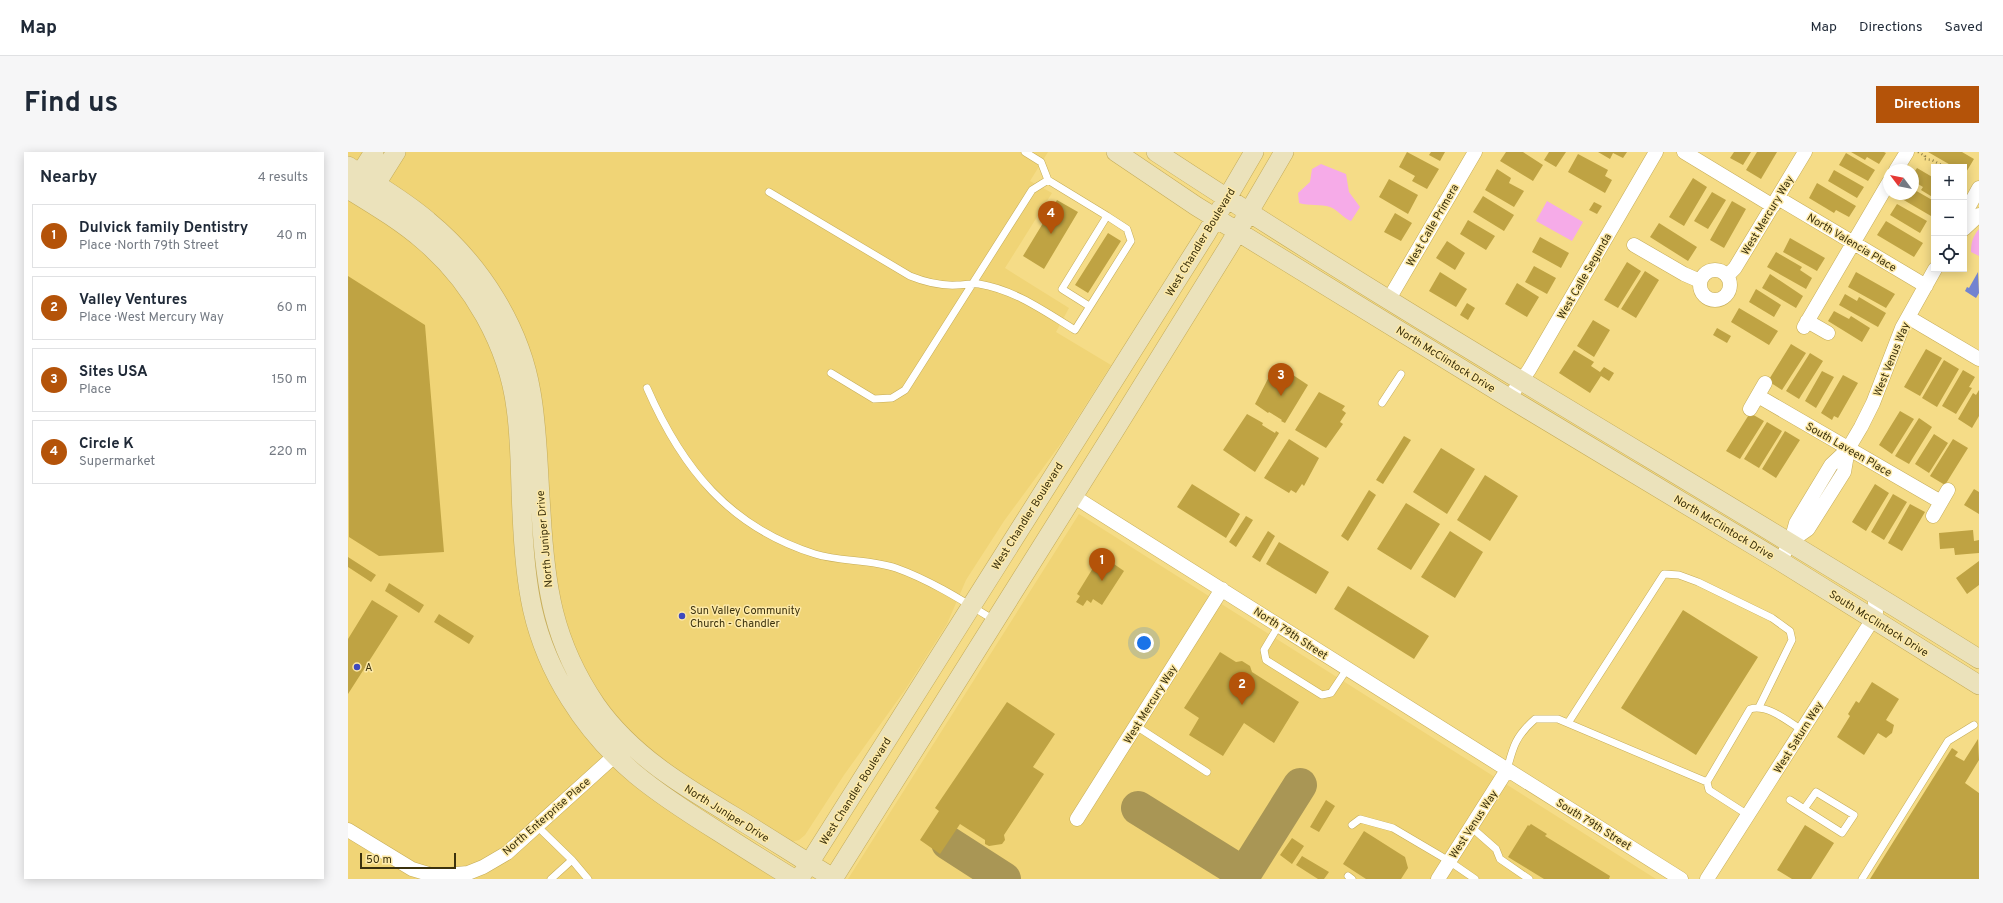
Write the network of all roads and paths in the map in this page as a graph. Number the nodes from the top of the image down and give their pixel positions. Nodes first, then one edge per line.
1 (374, 152) edge
2 (396, 152) edge
3 (1026, 152) edge
4 (1116, 152) edge
5 (1156, 152) edge
6 (1254, 152) edge
7 (1284, 152) edge
8 (1475, 152) edge
9 (1656, 152) edge
10 (1684, 152) edge
11 (1805, 152) edge
12 (1907, 152) edge
13 (1918, 152) edge
14 (1900, 164) edge
15 (1939, 164) edge
16 (354, 170) edge
17 (1048, 180) junction
18 (1979, 188) edge
19 (349, 189) edge
20 (371, 192) junction
21 (769, 192) dead end
22 (1883, 192) edge
23 (1227, 198) junction
24 (1775, 202) junction
25 (1967, 210) edge
26 (1249, 212) junction
27 (1979, 215) edge
28 (1107, 216) junction
29 (1216, 218) junction
30 (1967, 226) edge
31 (1237, 232) junction
32 (1853, 243) junction
33 (1634, 245) dead end
34 (1933, 272) edge
35 (1727, 276) junction
36 (1700, 281) junction
37 (972, 284) junction
38 (1926, 286) junction
39 (1389, 299) junction
40 (1089, 306) junction
41 (1908, 317) junction
42 (1828, 333) dead end
43 (1979, 359) edge
44 (831, 373) dead end
45 (1401, 374) dead end
46 (1523, 380) junction
47 (1765, 383) dead end
48 (647, 388) dead end
49 (1758, 396) junction
50 (1509, 398) junction
51 (1382, 403) dead end
52 (1750, 409) dead end
53 (527, 424) junction
54 (1848, 449) junction
55 (1824, 476) junction
56 (1837, 484) junction
57 (1948, 490) dead end
58 (1074, 496) junction
59 (1941, 502) junction
60 (1933, 516) dead end
61 (1791, 542) junction
62 (1780, 561) junction
63 (1222, 589) junction
64 (1874, 593) junction
65 (971, 606) junction
66 (1873, 619) junction
67 (996, 621) junction
68 (1279, 625) junction
69 (1979, 659) edge
70 (1347, 669) junction
71 (1979, 685) edge
72 (1759, 707) junction
73 (1568, 723) junction
74 (1974, 725) dead end
75 (1136, 726) junction
76 (1802, 730) junction
77 (629, 743) junction
78 (614, 756) junction
79 (1507, 770) junction
80 (1206, 772) dead end
81 (1707, 782) junction
82 (1790, 800) dead end
83 (1804, 809) junction
84 (1748, 814) junction
85 (1077, 819) dead end
86 (1352, 825) dead end
87 (536, 826) junction
88 (1471, 827) junction
89 (348, 830) edge
90 (572, 860) junction
91 (1449, 861) junction
92 (809, 863) junction
93 (449, 877) edge
94 (551, 879) edge
95 (588, 879) edge
96 (794, 879) edge
97 (799, 879) edge
98 (833, 879) edge
99 (1438, 879) edge
100 (1475, 879) edge
101 (1529, 879) edge
102 (1681, 879) edge
103 (1708, 879) edge
104 (1862, 879) edge

1 - 16 main road
2 - 20 main road
3 - 17 lane
4 - 29 main road, North McClintock Drive
5 - 23 main road, North McClintock Drive
6 - 23 main road, West Chandler Boulevard
7 - 26 main road
8 - 39 street, West Calle Primera
9 - 46 street, West Calle Segunda
10 - 24 street, North Valencia Place
11 - 24 street, West Mercury Way
12 - 14 street
13 - 15 path
16 - 19 main road
16 - 20 main road, North Juniper Drive
17 - 28 lane
17 - 37 lane
18 - 25 street
19 - 20 main road, North Juniper Drive
20 - 53 main road, North Juniper Drive
21 - 37 lane
22 - 32 street
23 - 26 main road, North McClintock Drive
23 - 29 main road, West Chandler Boulevard
24 - 32 street, North Valencia Place
24 - 35 street, West Mercury Way
26 - 31 main road
26 - 39 main road, North McClintock Drive
27 - 30 street
28 - 40 lane
28 - 40 lane
29 - 31 main road, North McClintock Drive
29 - 65 main road, West Chandler Boulevard
31 - 50 main road, North McClintock Drive
31 - 58 main road
32 - 38 street, North Valencia Place
32 - 42 street
33 - 36 street
34 - 38 street, West Venus Way
35 - 36 street
35 - 36 street
37 - 40 lane
37 - 44 lane
38 - 41 street, West Venus Way
39 - 46 main road, North McClintock Drive
41 - 43 street
41 - 54 street, West Venus Way
45 - 51 lane
46 - 50 street, West Calle Segunda
46 - 61 main road, North McClintock Drive
47 - 49 street
48 - 65 lane
49 - 52 street
49 - 54 street, South Laveen Place
50 - 62 main road, North McClintock Drive
53 - 77 main road, North Juniper Drive
53 - 78 main road, North Juniper Drive
54 - 55 street, West Venus Way
54 - 56 street, West Venus Way
54 - 59 street, South Laveen Place
55 - 56 street
55 - 61 street, West Venus Way
56 - 61 street, West Venus Way
57 - 59 street
58 - 63 street, North 79th Street
58 - 67 main road
59 - 60 street
61 - 62 street, West Venus Way
61 - 64 main road, South McClintock Drive
62 - 66 main road, South McClintock Drive
63 - 68 street, North 79th Street
63 - 75 street, West Mercury Way
64 - 66 street, West Saturn Way
64 - 69 main road, South McClintock Drive
65 - 67 lane
65 - 92 main road, West Chandler Boulevard
66 - 71 main road, South McClintock Drive
66 - 76 street, West Saturn Way
67 - 98 main road
68 - 70 street, North 79th Street
68 - 70 lane
70 - 79 street, North 79th Street
72 - 73 lane
72 - 76 lane
72 - 81 lane
73 - 79 lane
73 - 81 lane
74 - 104 lane
75 - 80 lane
75 - 85 street, West Mercury Way
76 - 84 street, West Saturn Way
77 - 78 street, North Enterprise Place
77 - 92 main road, North Juniper Drive
78 - 87 street, North Enterprise Place
78 - 96 main road, North Juniper Drive
79 - 88 street, West Venus Way
79 - 102 street, South 79th Street
81 - 84 lane
82 - 83 lane
83 - 83 lane
84 - 103 street, West Saturn Way
86 - 91 lane
87 - 90 lane
87 - 93 street, North Enterprise Place
88 - 91 street, West Venus Way
88 - 101 lane
89 - 93 street, North Enterprise Place
90 - 94 lane
90 - 95 lane
91 - 99 street, West Venus Way
91 - 100 lane
92 - 97 main road, West Chandler Boulevard
92 - 98 main road, North Juniper Drive

